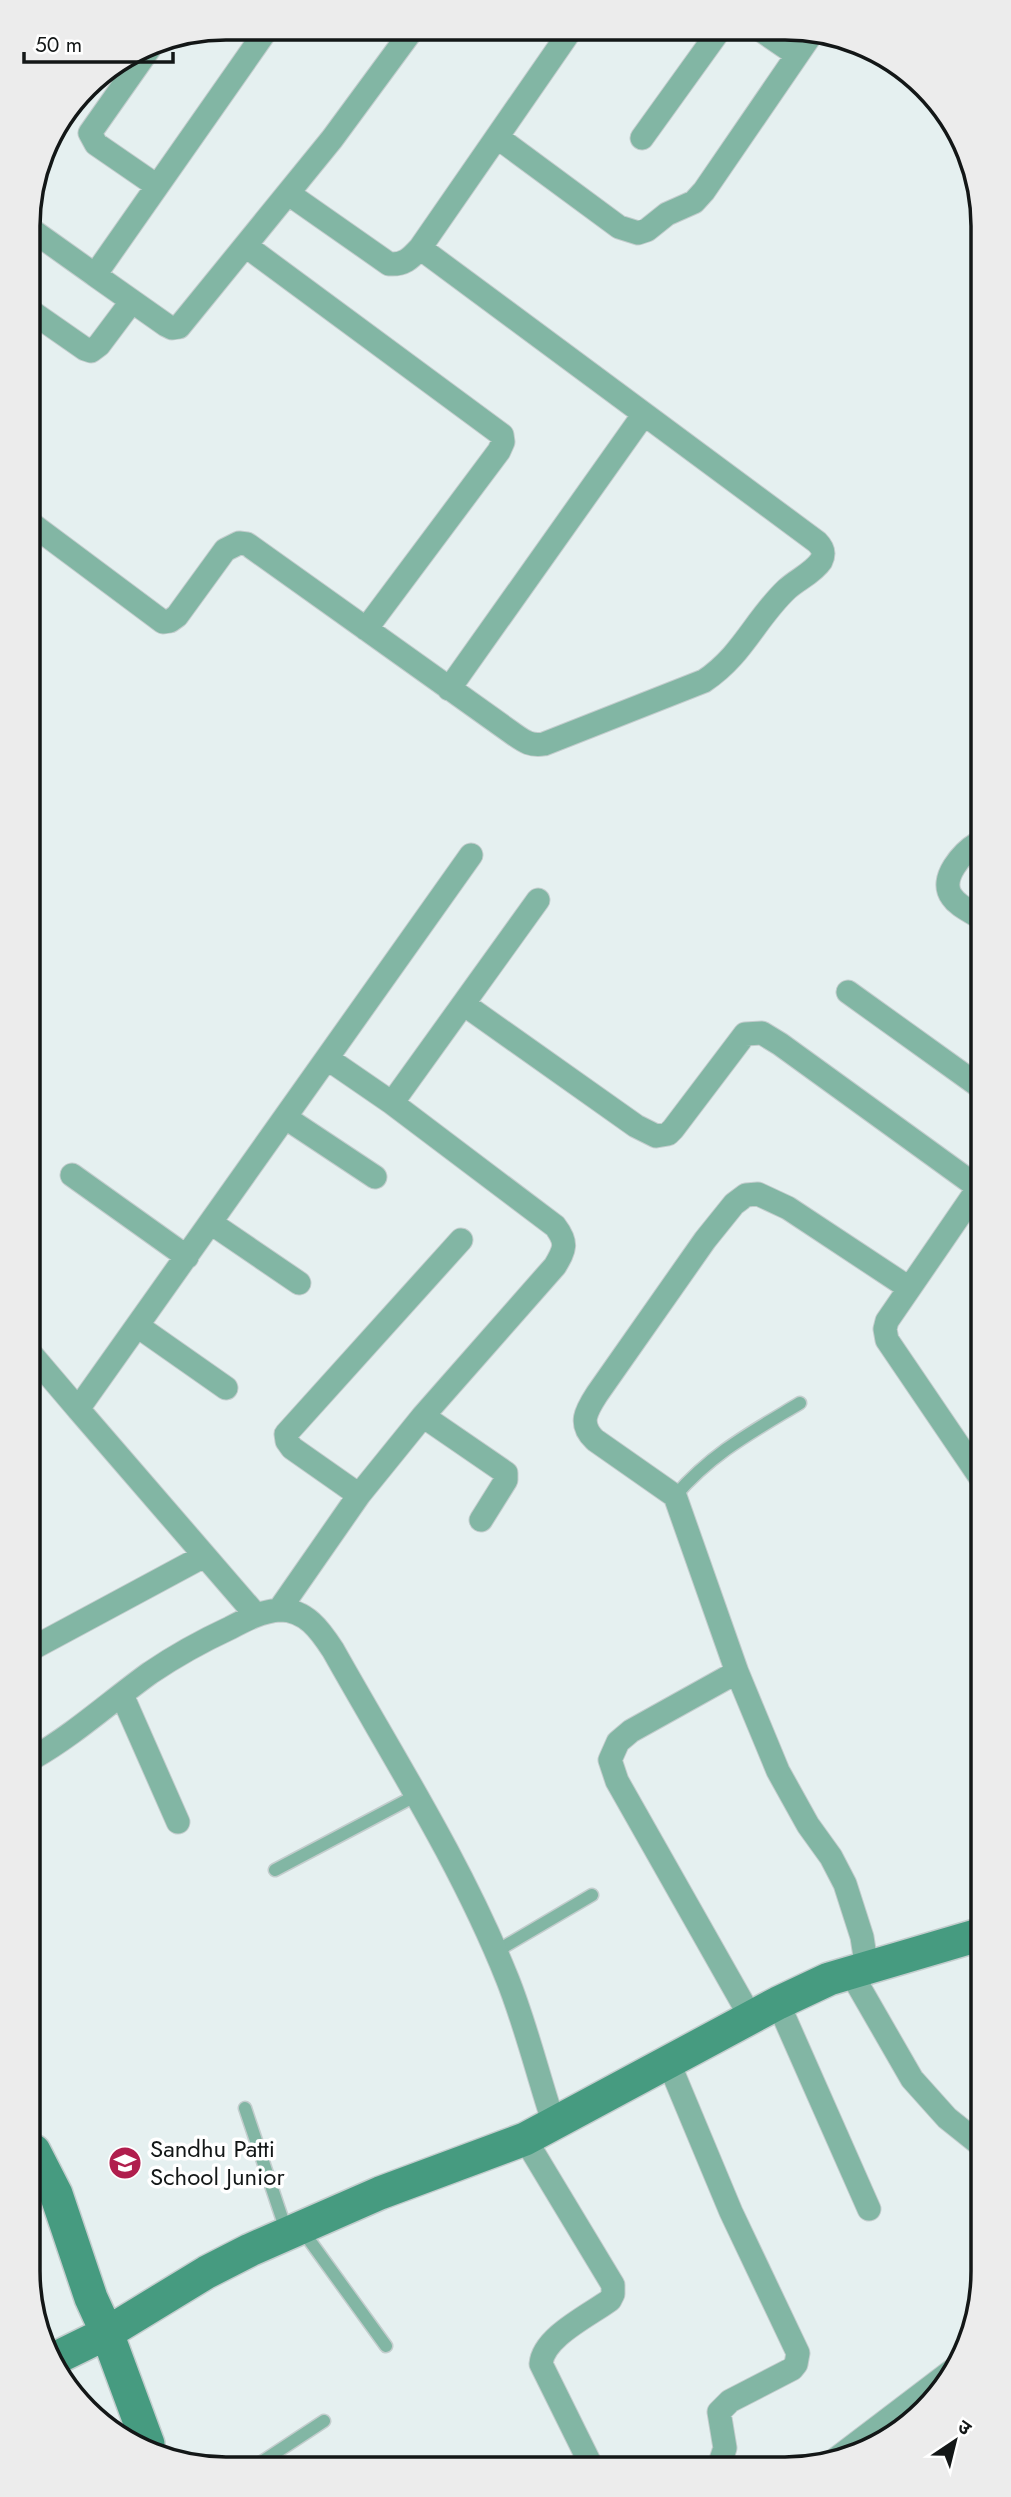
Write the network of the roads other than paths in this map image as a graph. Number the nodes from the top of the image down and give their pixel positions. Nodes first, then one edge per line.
1 (260, 40) edge
2 (405, 40) edge
3 (564, 40) edge
4 (713, 40) edge
5 (775, 40) edge
6 (806, 42) edge
7 (797, 55) junction
8 (141, 61) edge
9 (496, 138) junction
10 (642, 138) dead end
11 (158, 186) junction
12 (289, 194) junction
13 (41, 237) edge
14 (247, 246) junction
15 (420, 248) junction
16 (95, 275) junction
17 (132, 301) junction
18 (41, 318) edge
19 (644, 414) junction
20 (41, 531) edge
21 (366, 629) junction
22 (449, 689) junction
23 (971, 850) edge
24 (471, 855) dead end
25 (538, 900) dead end
26 (971, 912) edge
27 (848, 992) dead end
28 (465, 1005) junction
29 (328, 1059) junction
30 (971, 1080) edge
31 (392, 1103) junction
32 (286, 1118) junction
33 (72, 1175) dead end
34 (375, 1177) dead end
35 (971, 1182) edge
36 (971, 1200) edge
37 (211, 1223) junction
38 (461, 1240) dead end
39 (187, 1257) junction
40 (299, 1283) dead end
41 (909, 1288) junction
42 (139, 1326) junction
43 (40, 1365) edge
44 (226, 1388) dead end
45 (800, 1403) dead end
46 (78, 1409) junction
47 (423, 1416) junction
48 (970, 1463) edge
49 (359, 1495) junction
50 (675, 1496) junction
51 (481, 1520) dead end
52 (204, 1556) junction
53 (279, 1610) junction
54 (256, 1615) junction
55 (40, 1644) edge
56 (737, 1672) junction
57 (122, 1695) junction
58 (40, 1754) edge
59 (415, 1796) junction
60 (178, 1822) dead end
61 (275, 1870) dead end
62 (592, 1895) dead end
63 (970, 1938) edge
64 (495, 1952) junction
65 (859, 1971) junction
66 (764, 2009) junction
67 (667, 2061) junction
68 (245, 2108) dead end
69 (540, 2131) junction
70 (970, 2136) edge
71 (40, 2163) edge
72 (869, 2209) dead end
73 (294, 2230) junction
74 (107, 2333) junction
75 (386, 2346) dead end
76 (61, 2356) edge
77 (928, 2389) edge
78 (324, 2421) dead end
79 (146, 2439) edge
80 (860, 2441) edge
81 (269, 2457) edge
82 (587, 2457) edge
83 (722, 2457) edge

1 - 11 street
2 - 12 street
3 - 9 street
4 - 10 street
5 - 7 street
6 - 7 street
7 - 9 street
8 - 11 street
9 - 15 street
11 - 16 street
12 - 14 street
12 - 15 street
13 - 16 street
14 - 17 street
14 - 21 street
15 - 19 street
16 - 17 street
17 - 18 street
19 - 22 street
19 - 22 street
20 - 21 street
21 - 22 street
23 - 26 street
24 - 29 street
25 - 28 street
27 - 30 street
28 - 31 street
28 - 35 street
29 - 31 street
29 - 32 street
31 - 47 street
32 - 34 street
32 - 37 street
33 - 39 street
36 - 41 street
37 - 39 street
37 - 40 street
38 - 49 street
39 - 42 street
41 - 48 street
41 - 50 street
42 - 44 street
42 - 46 street
43 - 46 street
45 - 50 lane
46 - 52 street
47 - 49 street
47 - 51 street
49 - 53 street
50 - 56 street
52 - 54 street
52 - 55 street
53 - 54 street
53 - 59 street
54 - 57 street
56 - 65 street
56 - 66 street
57 - 58 street
57 - 60 street
59 - 61 lane
59 - 64 street
62 - 64 lane
63 - 65 street
64 - 69 street
65 - 66 street
65 - 70 street
66 - 67 street
66 - 72 street
67 - 69 street
67 - 83 street
68 - 73 lane
69 - 73 street
69 - 82 street
71 - 74 street
73 - 74 street
73 - 75 lane
74 - 76 street
74 - 79 street
77 - 80 street
78 - 81 lane

